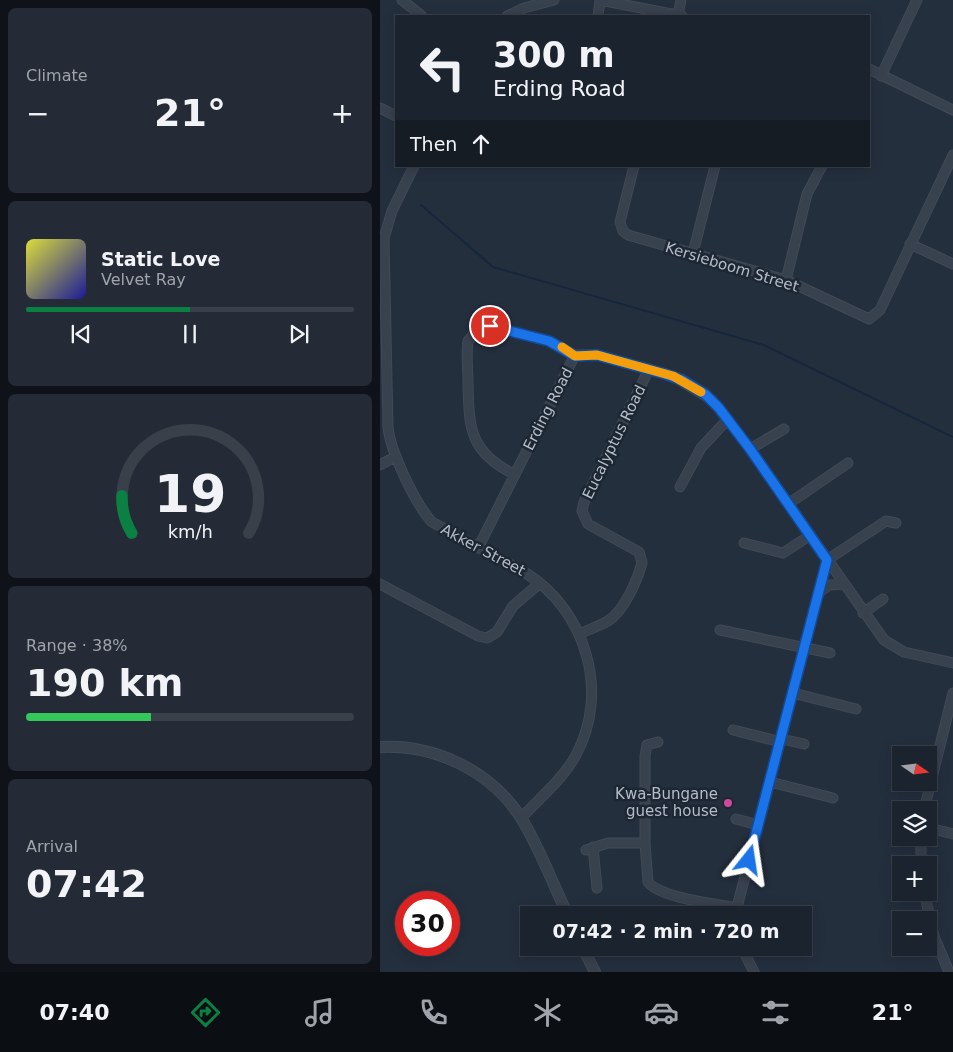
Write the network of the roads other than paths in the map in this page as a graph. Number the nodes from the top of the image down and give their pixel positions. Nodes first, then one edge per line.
1 (402, 0) edge
2 (554, 0) edge
3 (600, 0) edge
4 (682, 0) edge
5 (917, 0) edge
6 (421, 15) edge
7 (509, 15) edge
8 (598, 15) edge
9 (675, 15) edge
10 (680, 15) edge
11 (870, 70) edge
12 (881, 76) junction
13 (380, 108) edge
14 (953, 110) edge
15 (395, 116) edge
16 (953, 155) edge
17 (414, 167) edge
18 (634, 167) edge
19 (715, 167) edge
20 (821, 167) edge
21 (950, 169) edge
22 (382, 238) edge
23 (910, 244) junction
24 (693, 253) junction
25 (953, 264) edge
26 (786, 280) junction
27 (575, 356) junction
28 (649, 369) junction
29 (728, 420) junction
30 (784, 429) dead end
31 (750, 449) junction
32 (395, 457) junction
33 (848, 463) dead end
34 (380, 465) edge
35 (515, 475) junction
36 (680, 487) dead end
37 (788, 504) junction
38 (896, 523) dead end
39 (809, 536) junction
40 (744, 543) dead end
41 (478, 548) junction
42 (827, 560) junction
43 (540, 583) junction
44 (380, 584) edge
45 (844, 584) junction
46 (818, 593) junction
47 (883, 599) dead end
48 (863, 613) junction
49 (720, 630) dead end
50 (579, 634) junction
51 (804, 648) junction
52 (830, 653) dead end
53 (953, 663) edge
54 (793, 693) junction
55 (953, 693) edge
56 (856, 709) dead end
57 (733, 730) dead end
58 (781, 740) junction
59 (658, 742) dead end
60 (804, 744) dead end
61 (380, 747) edge
62 (770, 782) junction
63 (833, 798) dead end
64 (926, 801) edge
65 (521, 818) junction
66 (736, 819) dead end
67 (758, 824) junction
68 (937, 830) edge
69 (953, 834) edge
70 (645, 843) junction
71 (597, 888) dead end
72 (926, 901) edge
73 (564, 906) edge
74 (717, 906) edge
75 (737, 906) edge
76 (587, 956) edge
77 (746, 956) edge
78 (595, 972) edge
79 (754, 972) edge
80 (949, 972) edge

1 - 6 street
2 - 7 street
3 - 8 street
3 - 9 street
4 - 10 street
5 - 12 street
11 - 12 street
12 - 14 street
13 - 15 street
16 - 21 street, Kersieboom Street
17 - 22 street, Akker Street
18 - 24 street, Kersieboom Street
19 - 24 street
20 - 26 street
21 - 23 street, Kersieboom Street
22 - 32 street, Akker Street
23 - 25 street
23 - 26 street, Kersieboom Street
24 - 26 street, Kersieboom Street
27 - 28 street, Erding Road
27 - 35 street, Erding Road
27 - 35 street
28 - 29 street, Erding Road
28 - 50 street, Eucalyptus Road
29 - 31 street, Erding Road
29 - 36 street
30 - 31 street
31 - 37 street, Erding Road
32 - 34 street
32 - 41 street, Akker Street
33 - 37 street
35 - 41 street, Erding Road
37 - 39 street, Erding Road
38 - 42 street
39 - 40 street
39 - 42 street, Erding Road
41 - 43 street, Akker Street
42 - 45 street, Erding Road
42 - 46 street
43 - 44 street
43 - 50 street, Akker Street
45 - 46 street
45 - 48 street, Erding Road
46 - 51 street
47 - 48 street
48 - 53 street, Erding Road
49 - 51 street
50 - 65 street, Akker Street
51 - 52 street
51 - 54 street
54 - 56 street
54 - 58 street
55 - 64 street
57 - 58 street
58 - 60 street
58 - 62 street
59 - 70 street
61 - 65 street
62 - 63 street
62 - 67 street
65 - 73 street
66 - 67 street
67 - 75 street
68 - 69 street
70 - 71 street
70 - 74 street
72 - 80 street
76 - 78 street
77 - 79 street

